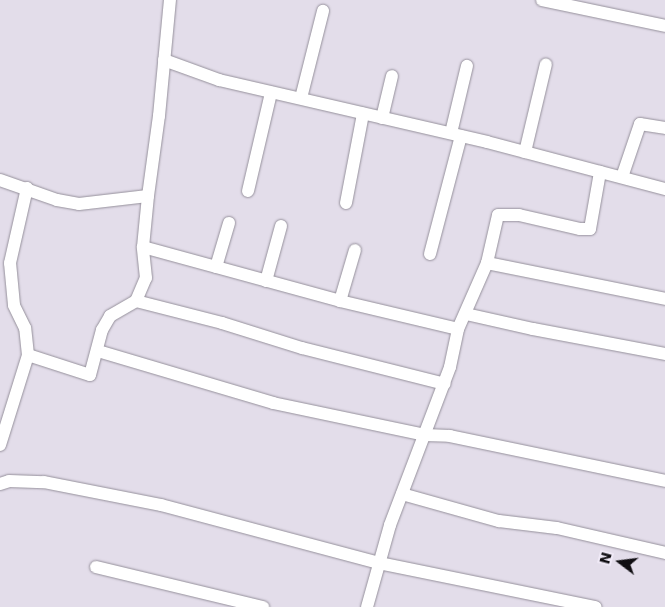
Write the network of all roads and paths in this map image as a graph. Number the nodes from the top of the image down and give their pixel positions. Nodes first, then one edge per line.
1 (170, 0) edge
2 (542, 0) edge
3 (323, 11) dead end
4 (665, 26) edge
5 (164, 60) junction
6 (546, 64) dead end
7 (468, 66) dead end
8 (392, 76) dead end
9 (270, 93) junction
10 (301, 98) junction
11 (364, 114) junction
12 (382, 118) junction
13 (665, 128) edge
14 (456, 134) junction
15 (525, 152) junction
16 (600, 172) junction
17 (622, 177) junction
18 (0, 180) edge
19 (27, 188) junction
20 (665, 189) edge
21 (248, 191) dead end
22 (148, 196) junction
23 (346, 203) dead end
24 (229, 224) dead end
25 (281, 226) dead end
26 (144, 248) junction
27 (355, 250) dead end
28 (430, 254) dead end
29 (5, 262) edge
30 (487, 263) junction
31 (216, 267) junction
32 (266, 281) junction
33 (665, 299) edge
34 (340, 300) junction
35 (136, 301) junction
36 (466, 314) junction
37 (458, 329) junction
38 (98, 351) junction
39 (665, 354) edge
40 (28, 355) junction
41 (445, 384) junction
42 (425, 435) junction
43 (0, 445) edge
44 (665, 481) edge
45 (0, 484) edge
46 (402, 494) junction
47 (665, 553) edge
48 (379, 562) junction
49 (96, 566) dead end
50 (263, 607) edge
51 (367, 607) edge
52 (596, 607) edge

1 - 5 street
2 - 4 street
3 - 10 street
5 - 9 street
5 - 22 street
6 - 15 street
7 - 14 street
8 - 12 street
9 - 10 street
9 - 21 street
10 - 11 street
11 - 12 street
11 - 23 street
12 - 14 street
13 - 17 street
14 - 15 street
14 - 28 street
15 - 16 street
16 - 17 street
16 - 30 street
17 - 20 street
18 - 19 street
19 - 22 street
19 - 29 street
22 - 26 street
24 - 31 street
25 - 32 street
26 - 31 street
26 - 35 street
27 - 34 street
29 - 40 street
30 - 33 street
30 - 36 street
31 - 32 street
32 - 34 street
34 - 37 street
35 - 38 street
35 - 41 street
36 - 37 street
36 - 39 street
37 - 41 street
38 - 40 street
38 - 42 street
40 - 43 street
41 - 42 street
42 - 44 street
42 - 46 street
45 - 48 street
46 - 47 street
46 - 48 street
48 - 51 street
48 - 52 street
49 - 50 street

